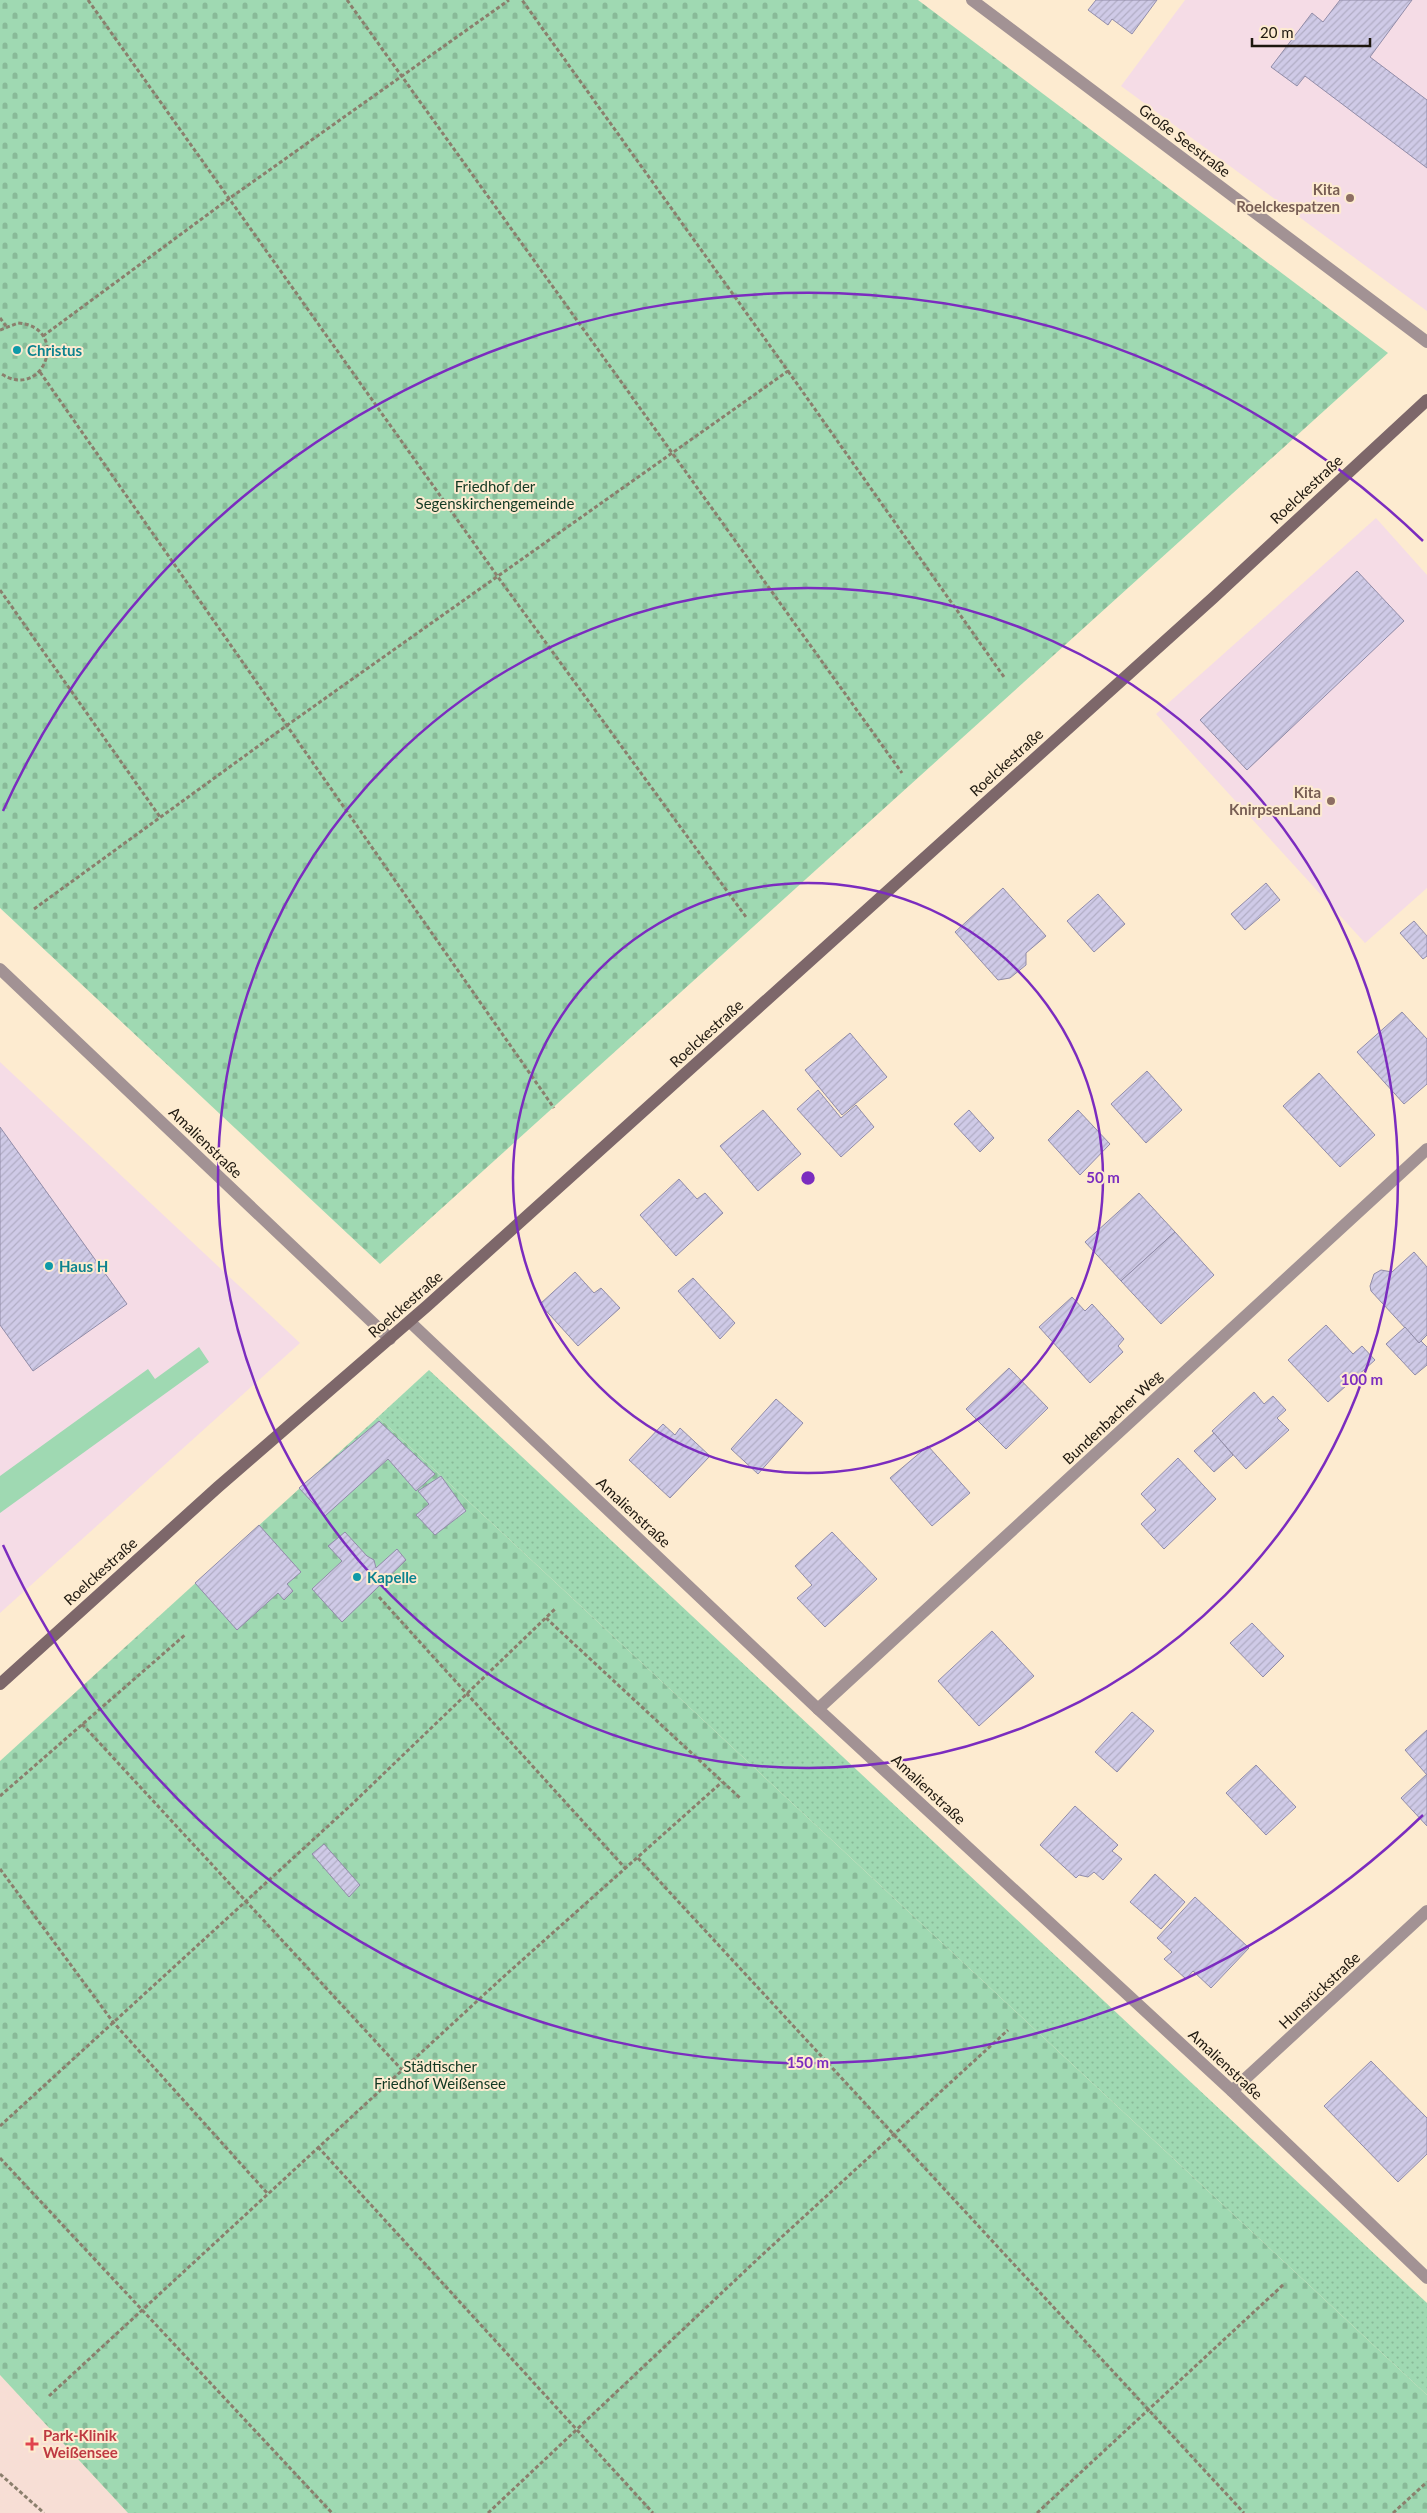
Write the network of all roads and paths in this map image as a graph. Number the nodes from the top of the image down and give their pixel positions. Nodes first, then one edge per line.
1 (88, 0) edge
2 (347, 0) edge
3 (509, 0) edge
4 (522, 0) edge
5 (972, 0) edge
6 (400, 76) junction
7 (230, 198) junction
8 (0, 318) edge
9 (6, 326) junction
10 (0, 330) edge
11 (43, 336) junction
12 (1427, 342) edge
13 (788, 370) junction
14 (40, 372) junction
15 (0, 374) edge
16 (1427, 400) edge
17 (673, 453) junction
18 (498, 577) junction
19 (0, 590) edge
20 (1004, 677) dead end
21 (286, 726) junction
22 (902, 773) dead end
23 (160, 817) junction
24 (34, 909) dead end
25 (746, 917) dead end
26 (0, 969) edge
27 (554, 1108) dead end
28 (1427, 1149) edge
29 (410, 1322) junction
30 (390, 1339) junction
31 (379, 1597) dead end
32 (555, 1609) dead end
33 (546, 1618) junction
34 (186, 1634) dead end
35 (0, 1684) edge
36 (467, 1694) junction
37 (818, 1709) junction
38 (82, 1724) junction
39 (722, 1782) junction
40 (0, 1796) edge
41 (740, 1798) dead end
42 (638, 1858) junction
43 (0, 1868) edge
44 (626, 1869) junction
45 (247, 1900) junction
46 (1427, 1911) edge
47 (113, 2022) junction
48 (1008, 2030) dead end
49 (402, 2070) junction
50 (1232, 2091) junction
51 (0, 2126) edge
52 (893, 2135) junction
53 (318, 2147) junction
54 (0, 2158) edge
55 (268, 2194) junction
56 (1427, 2278) edge
57 (1284, 2284) dead end
58 (142, 2308) junction
59 (49, 2396) dead end
60 (1147, 2410) junction
61 (576, 2430) junction
62 (0, 2474) edge
63 (1427, 2482) edge
64 (44, 2513) edge
65 (332, 2513) edge
66 (488, 2513) edge
67 (653, 2513) edge
68 (1037, 2513) edge
69 (1244, 2513) edge
70 (1393, 2513) edge

1 - 7 path
2 - 6 path
3 - 6 path
4 - 13 path
5 - 12 street, Große Seestraße
6 - 7 path
6 - 17 path
7 - 11 path
7 - 18 path
8 - 9 path
9 - 10 path
9 - 11 path
11 - 14 path
13 - 17 path
13 - 20 path
14 - 15 path
14 - 21 path
16 - 29 street, Roelckestraße
17 - 18 path
17 - 22 path
18 - 21 path
18 - 25 path
19 - 23 path
21 - 23 path
21 - 27 path
23 - 24 path
26 - 30 street, Amalienstraße
28 - 37 street, Bundenbacher Weg
29 - 30 street, Roelckestraße
29 - 37 street, Amalienstraße
30 - 35 street, Roelckestraße
31 - 36 path
32 - 33 path
33 - 36 path
33 - 39 path
34 - 38 path
36 - 44 path
36 - 45 path
37 - 50 street, Amalienstraße
38 - 40 path
38 - 45 path
39 - 41 path
39 - 42 path
42 - 44 path
42 - 52 path
43 - 47 path
44 - 49 path
45 - 47 path
45 - 49 path
46 - 50 street, Hunsrückstraße
47 - 51 path
47 - 55 path
48 - 52 path
49 - 53 path
50 - 56 street, Amalienstraße
52 - 60 path
52 - 61 path
53 - 55 path
53 - 61 path
54 - 58 path
55 - 58 path
57 - 60 path
58 - 59 path
58 - 65 path
60 - 68 path
60 - 69 path
61 - 66 path
61 - 67 path
62 - 64 path
63 - 70 path

